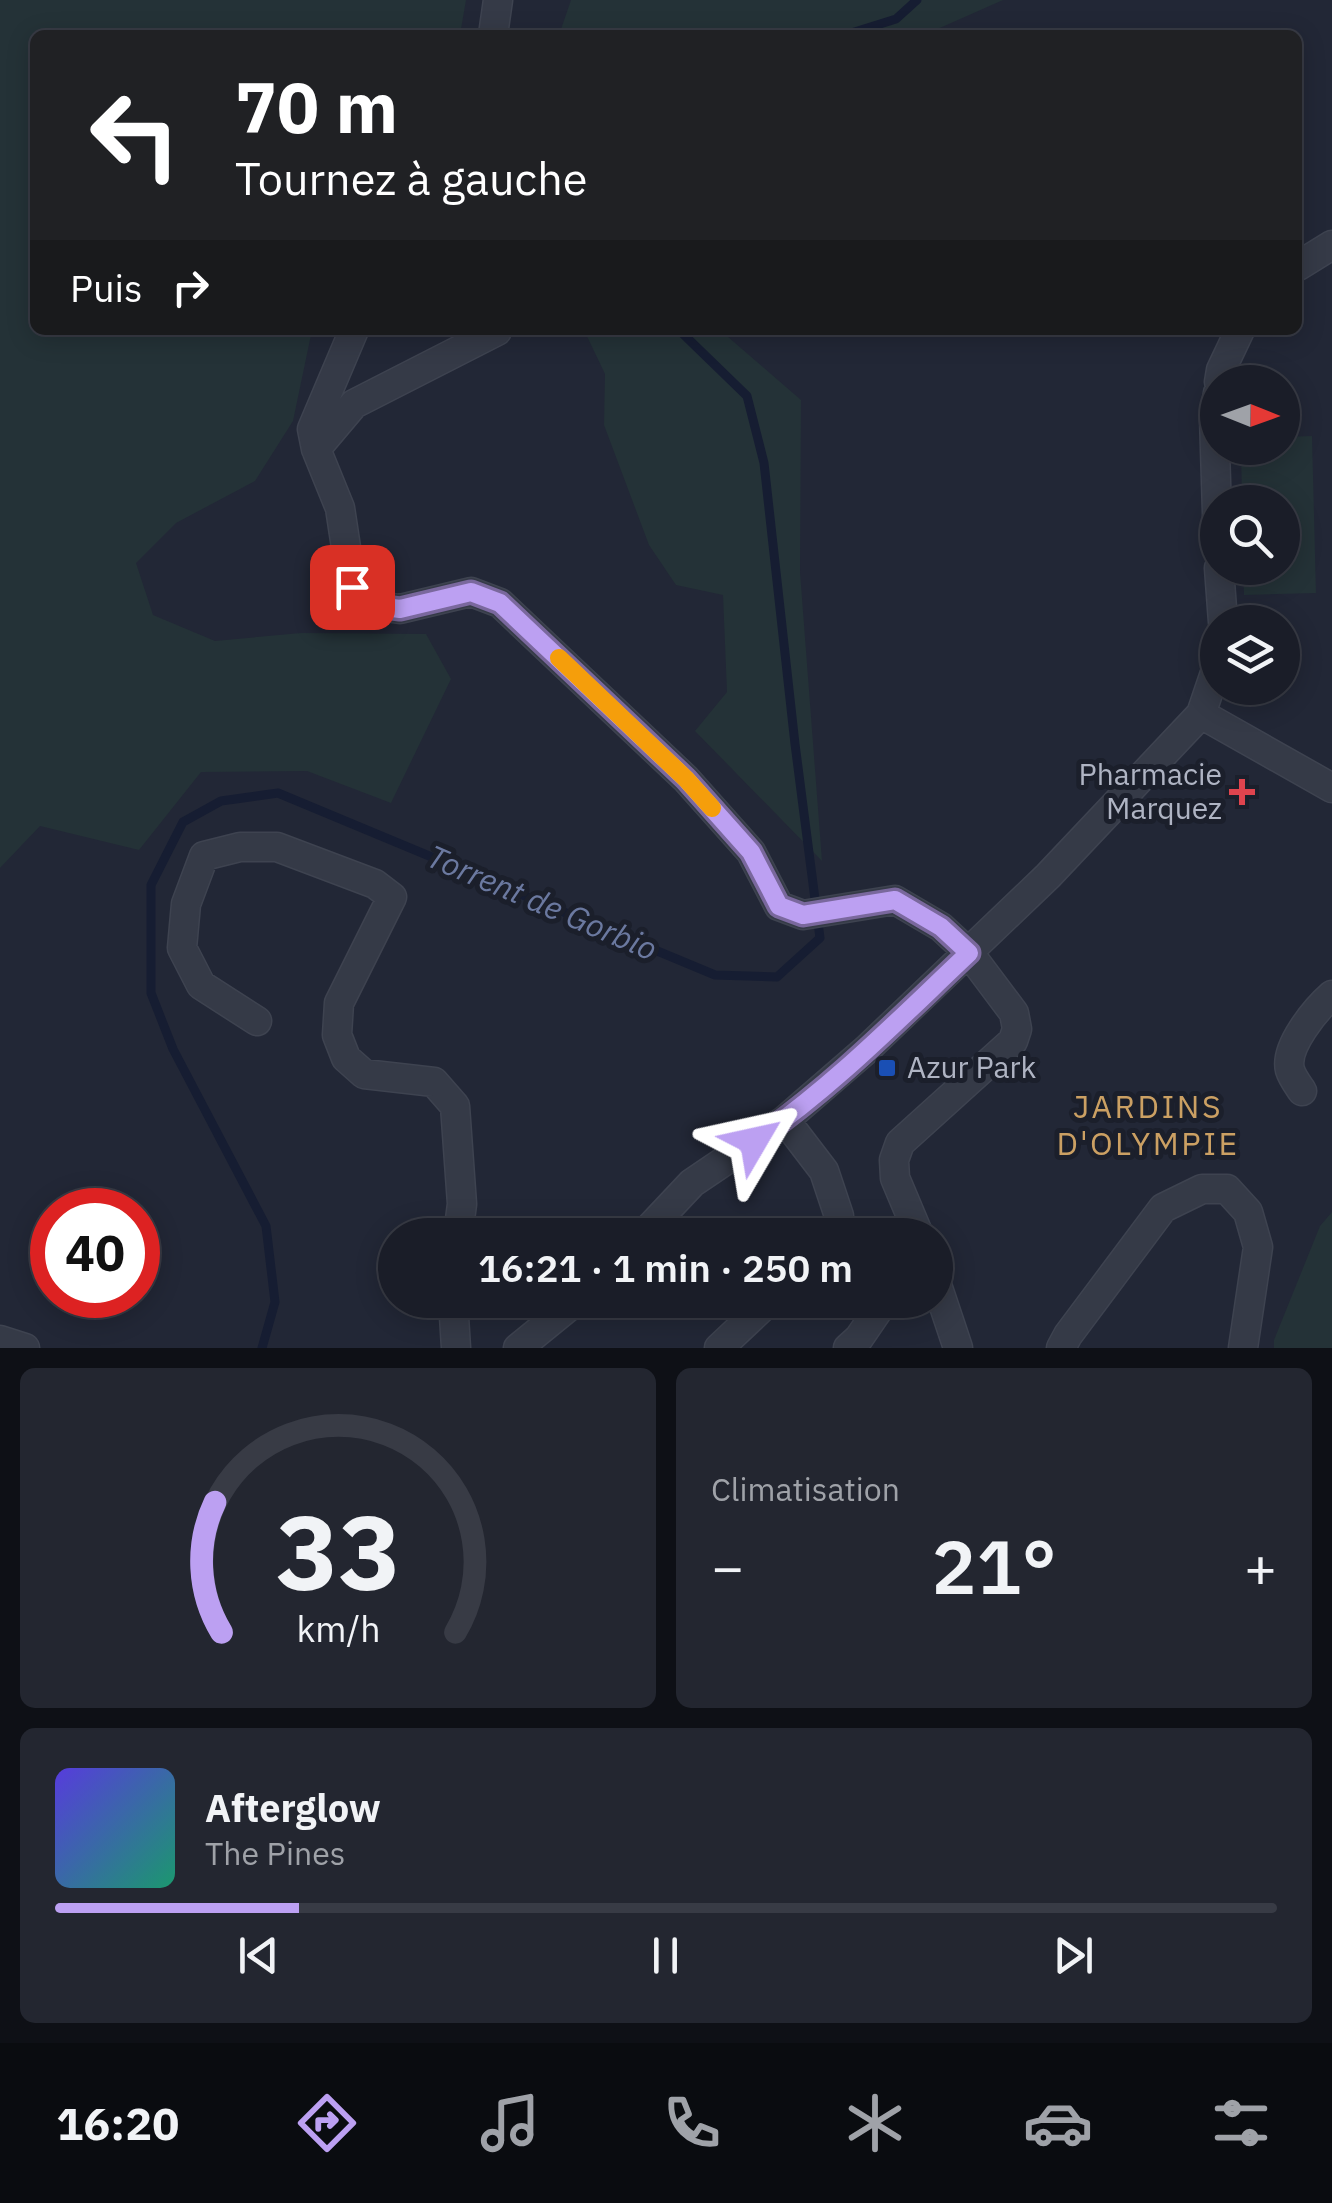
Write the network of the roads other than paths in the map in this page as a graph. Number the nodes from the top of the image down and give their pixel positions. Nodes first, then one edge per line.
1 (498, 0) edge
2 (494, 30) edge
3 (1332, 244) edge
4 (1302, 263) edge
5 (352, 335) edge
6 (489, 335) edge
7 (1238, 335) edge
8 (1223, 365) edge
9 (316, 449) junction
10 (1204, 705) edge
11 (1201, 714) junction
12 (1332, 788) edge
13 (969, 953) junction
14 (1332, 995) edge
15 (257, 1021) dead end
16 (1302, 1091) dead end
17 (785, 1120) junction
18 (460, 1218) edge
19 (659, 1218) edge
20 (838, 1218) edge
21 (912, 1218) edge
22 (455, 1318) edge
23 (555, 1318) edge
24 (751, 1318) edge
25 (872, 1318) edge
26 (948, 1318) edge
27 (0, 1340) edge
28 (24, 1348) edge
29 (456, 1348) edge
30 (518, 1348) edge
31 (719, 1348) edge
32 (848, 1348) edge
33 (958, 1348) edge
34 (1061, 1348) edge
35 (1243, 1348) edge

1 - 2 street
3 - 4 street
5 - 9 street
6 - 9 street
7 - 8 street
9 - 13 street
10 - 11 street
11 - 12 street
11 - 13 street
13 - 17 street
13 - 21 street
14 - 16 street
15 - 18 street
17 - 19 street
17 - 20 street
22 - 29 street
23 - 30 street
24 - 31 street
25 - 32 street
26 - 33 street
27 - 28 street
34 - 35 street

